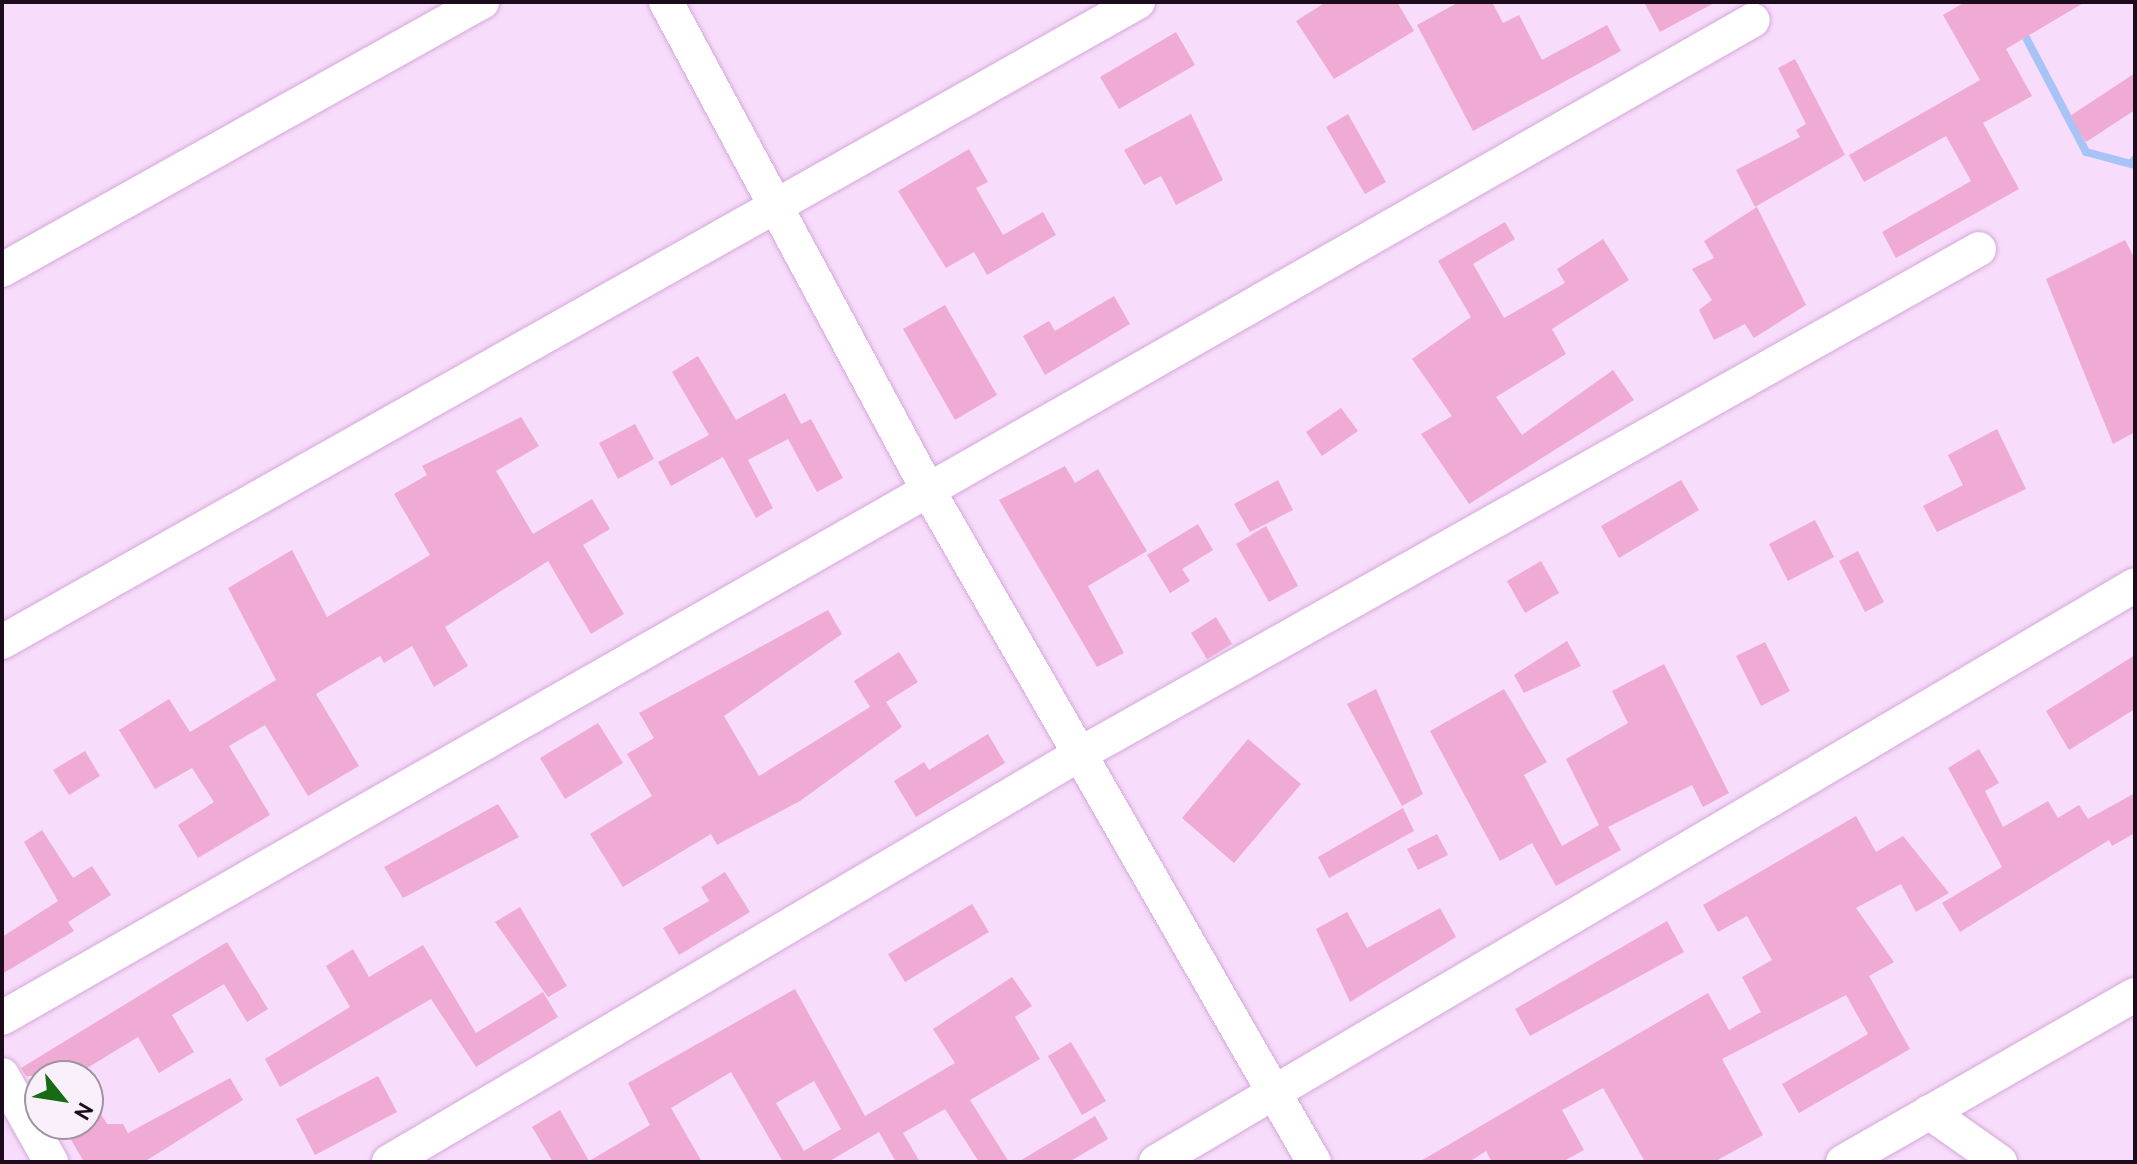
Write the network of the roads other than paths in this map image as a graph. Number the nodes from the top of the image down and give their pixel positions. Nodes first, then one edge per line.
1 (482, 2) edge
2 (666, 2) edge
3 (1138, 2) edge
4 (1753, 20) dead end
5 (771, 208) junction
6 (1979, 249) dead end
7 (2, 270) edge
8 (928, 490) junction
9 (2135, 585) edge
10 (2, 642) edge
11 (1080, 754) junction
12 (2135, 995) edge
13 (2, 1018) edge
14 (2, 1075) edge
15 (1274, 1094) junction
16 (1929, 1112) junction
17 (51, 1162) edge
18 (389, 1162) edge
19 (1156, 1162) edge
20 (1314, 1162) edge
21 (1843, 1162) edge
22 (2000, 1162) edge

1 - 7 street
2 - 5 street
3 - 5 street
4 - 8 street
5 - 8 street
5 - 10 street
6 - 11 street
8 - 11 street
8 - 13 street
9 - 15 street
11 - 15 street
11 - 18 street
12 - 16 street
14 - 17 street
15 - 19 street
15 - 20 street
16 - 21 street
16 - 22 street

